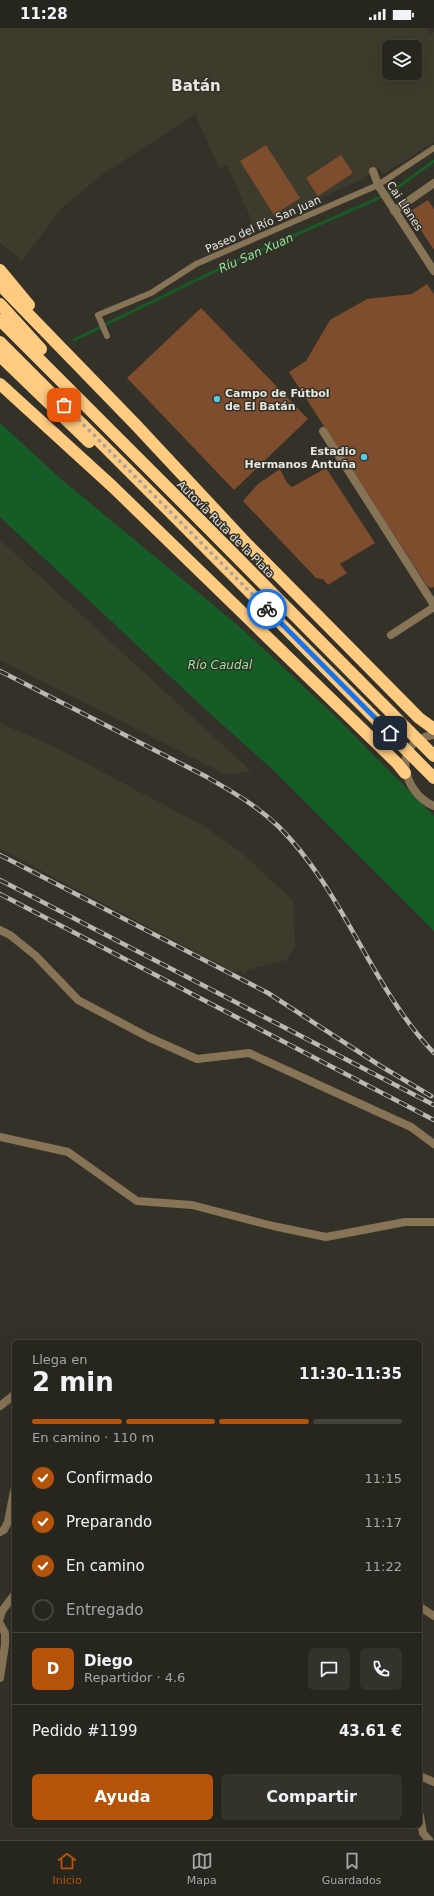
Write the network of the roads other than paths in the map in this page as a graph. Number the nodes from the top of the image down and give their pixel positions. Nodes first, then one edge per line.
1 (434, 148) edge
2 (373, 171) dead end
3 (434, 183) edge
4 (378, 186) junction
5 (394, 211) junction
6 (0, 270) edge
7 (434, 271) edge
8 (0, 285) edge
9 (0, 304) edge
10 (0, 320) edge
11 (107, 336) dead end
12 (0, 342) edge
13 (0, 356) edge
14 (0, 376) edge
15 (0, 384) edge
16 (66, 384) junction
17 (135, 424) junction
18 (323, 431) dead end
19 (113, 487) junction
20 (190, 532) junction
21 (434, 606) edge
22 (391, 635) dead end
23 (434, 729) edge
24 (434, 735) edge
25 (434, 756) edge
26 (405, 773) junction
27 (434, 778) edge
28 (434, 806) edge
29 (0, 930) edge
30 (0, 1137) edge
31 (434, 1144) edge
32 (434, 1222) edge
33 (12, 1397) edge
34 (0, 1406) edge
35 (12, 1501) edge
36 (0, 1532) edge
37 (12, 1598) edge
38 (422, 1607) edge
39 (434, 1616) edge
40 (0, 1618) edge
41 (0, 1624) edge
42 (0, 1678) edge
43 (422, 1777) edge
44 (434, 1782) edge
45 (422, 1827) edge
46 (429, 1840) edge

1 - 4 street, Paseo del Río San Juan
2 - 4 street, Cai Llanes
3 - 5 street
4 - 5 street, Cai Llanes
4 - 11 street, Paseo del Río San Juan
5 - 7 street, Cai Llanes
6 - 17 highway
8 - 17 highway
9 - 16 highway
10 - 16 highway, Autovía Ruta de la Plata
12 - 20 highway
13 - 20 highway
14 - 19 highway
15 - 19 highway
16 - 25 highway, Autovía Ruta de la Plata, bridge
17 - 23 highway
18 - 21 street
19 - 26 highway
20 - 27 highway, bridge
21 - 22 street
24 - 26 street
26 - 28 street
29 - 31 street
30 - 32 street
33 - 34 street
35 - 36 street
37 - 40 street
38 - 39 street
41 - 42 street
43 - 44 street
45 - 46 street

